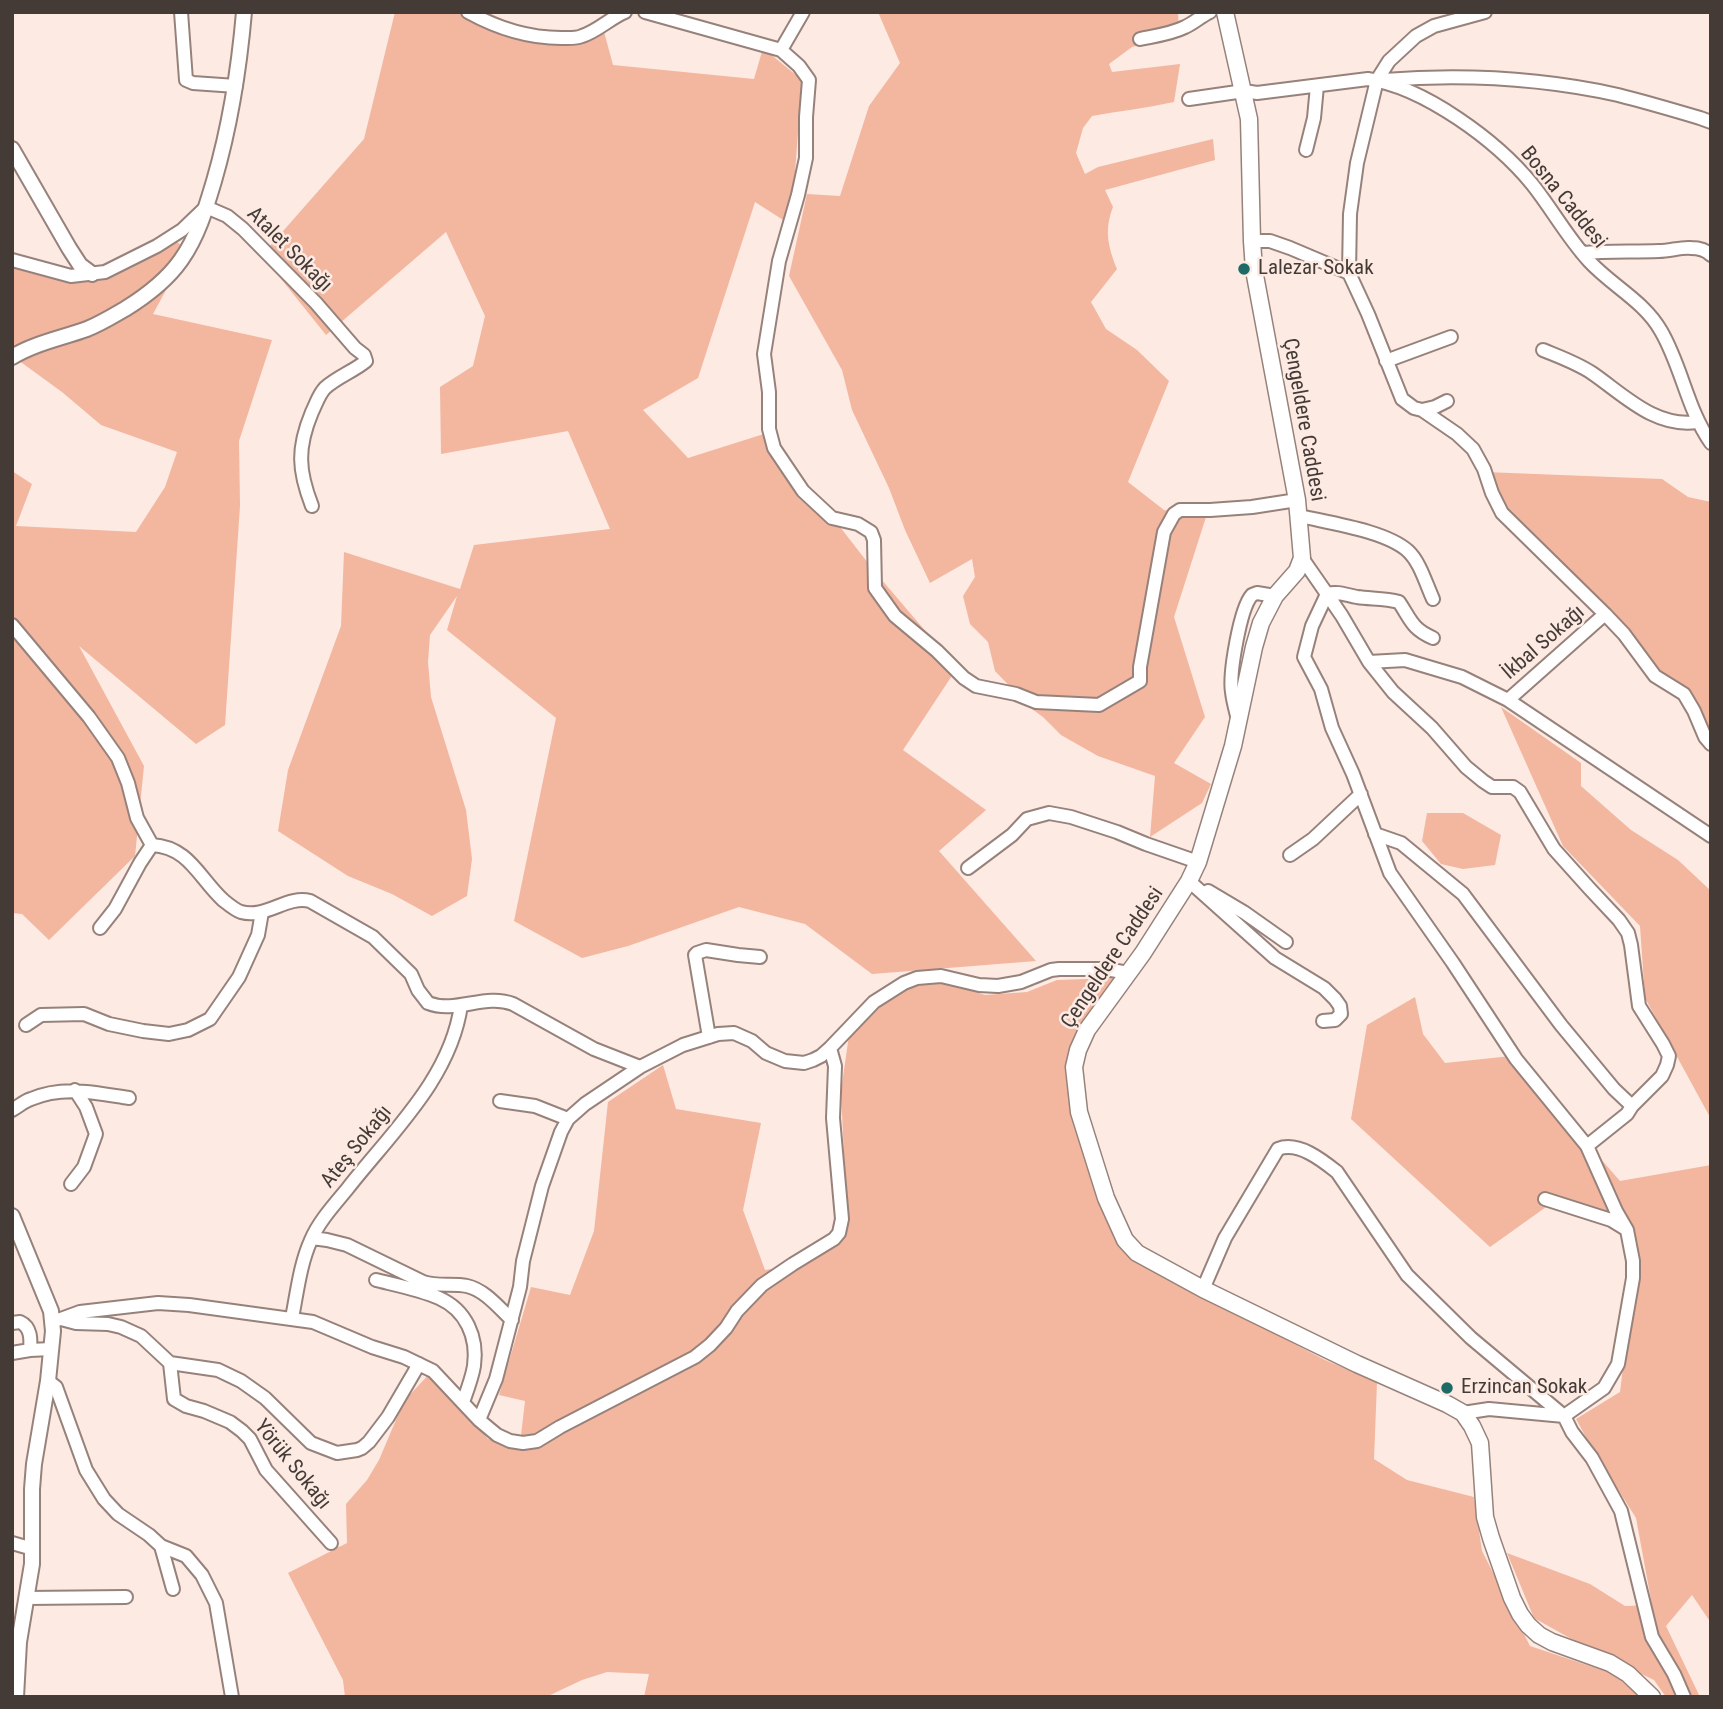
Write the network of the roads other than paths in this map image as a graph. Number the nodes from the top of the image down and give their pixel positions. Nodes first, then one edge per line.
1 (181, 12) edge
2 (244, 12) edge
3 (468, 12) edge
4 (625, 12) edge
5 (645, 12) edge
6 (803, 12) edge
7 (1210, 12) edge
8 (1225, 12) edge
9 (1485, 12) edge
10 (1440, 18) edge
11 (1140, 39) dead end
12 (781, 50) junction
13 (1377, 80) junction
14 (236, 86) junction
15 (1317, 86) junction
16 (1244, 91) junction
17 (1189, 99) dead end
18 (1711, 122) edge
19 (12, 149) edge
20 (1307, 150) dead end
21 (206, 207) junction
22 (1252, 241) junction
23 (1582, 253) junction
24 (1711, 256) edge
25 (12, 260) edge
26 (1349, 273) junction
27 (92, 274) junction
28 (1451, 337) dead end
29 (1543, 350) dead end
30 (12, 357) edge
31 (1386, 361) junction
32 (1447, 401) dead end
33 (1422, 410) junction
34 (1698, 422) junction
35 (1710, 440) edge
36 (1297, 500) junction
37 (312, 506) dead end
38 (1300, 516) junction
39 (1302, 558) junction
40 (1328, 594) junction
41 (1275, 596) junction
42 (1433, 599) dead end
43 (1605, 614) junction
44 (12, 625) edge
45 (1433, 638) dead end
46 (1369, 662) junction
47 (1508, 700) junction
48 (1238, 724) junction
49 (1711, 744) edge
50 (1361, 794) junction
51 (1376, 834) junction
52 (1711, 836) edge
53 (152, 845) junction
54 (1290, 855) dead end
55 (1198, 862) junction
56 (968, 867) dead end
57 (1189, 881) junction
58 (262, 912) junction
59 (100, 928) dead end
60 (1286, 942) dead end
61 (760, 957) dead end
62 (1129, 973) junction
63 (461, 1005) junction
64 (1323, 1021) dead end
65 (26, 1024) dead end
66 (709, 1037) junction
67 (830, 1048) junction
68 (640, 1068) junction
69 (75, 1090) junction
70 (129, 1098) dead end
71 (500, 1101) dead end
72 (1632, 1107) junction
73 (12, 1111) edge
74 (568, 1119) junction
75 (1587, 1146) junction
76 (71, 1184) dead end
77 (1545, 1199) dead end
78 (12, 1216) edge
79 (1627, 1230) junction
80 (312, 1238) junction
81 (376, 1280) dead end
82 (1203, 1290) junction
83 (292, 1318) junction
84 (57, 1320) junction
85 (512, 1320) junction
86 (12, 1323) edge
87 (51, 1349) junction
88 (30, 1350) junction
89 (12, 1353) edge
90 (170, 1363) junction
91 (419, 1364) junction
92 (48, 1381) junction
93 (463, 1402) junction
94 (1463, 1413) junction
95 (1564, 1416) junction
96 (479, 1420) junction
97 (12, 1543) edge
98 (331, 1543) dead end
99 (161, 1546) junction
100 (33, 1549) junction
101 (173, 1589) dead end
102 (126, 1597) dead end
103 (27, 1598) junction
104 (16, 1697) edge
105 (232, 1697) edge
106 (1652, 1697) edge
107 (1684, 1697) edge

1 - 14 street
2 - 14 street
3 - 4 street
5 - 12 street
6 - 12 street
7 - 11 street
8 - 16 main road, Çengeldere Caddesi
9 - 10 street
10 - 13 street
12 - 36 street
13 - 15 street, Bosna Caddesi
13 - 18 street
13 - 23 street, Bosna Caddesi
13 - 26 street
14 - 21 street
15 - 16 street, Bosna Caddesi
15 - 20 street
16 - 17 street, Bosna Caddesi
16 - 22 main road, Çengeldere Caddesi
19 - 27 street
21 - 27 street
21 - 30 street
21 - 37 street, Atalet Sokağı
22 - 26 street
22 - 36 main road, Çengeldere Caddesi
23 - 24 street
23 - 34 street, Bosna Caddesi
25 - 27 street
26 - 31 street
28 - 31 street
29 - 34 street
31 - 33 street
32 - 33 street
33 - 43 street
34 - 35 street, Bosna Caddesi
36 - 38 main road, Çengeldere Caddesi
38 - 39 main road, Çengeldere Caddesi
38 - 42 street
39 - 40 street
39 - 41 main road, Çengeldere Caddesi
40 - 45 street
40 - 46 street
40 - 50 street
41 - 48 main road, Çengeldere Caddesi
41 - 48 street
43 - 47 street, İkbal Sokağı
43 - 49 street
44 - 53 street
46 - 47 street
46 - 72 street
47 - 52 street
48 - 55 main road, Çengeldere Caddesi
50 - 51 street
50 - 54 street
51 - 72 street
51 - 75 street
53 - 58 street
53 - 59 street
55 - 56 street
55 - 57 main road, Çengeldere Caddesi
57 - 60 street
57 - 62 main road, Çengeldere Caddesi
57 - 64 street
58 - 63 street
58 - 65 street
61 - 66 street
62 - 67 street
62 - 82 main road, Çengeldere Caddesi
63 - 68 street
63 - 80 street, Ateş Sokağı
66 - 67 street
66 - 68 street
67 - 96 street
68 - 74 street
69 - 70 street
69 - 73 street
69 - 76 street
71 - 74 street
72 - 75 street
74 - 85 street
75 - 79 street
77 - 79 street
78 - 84 street
79 - 95 street
80 - 83 street, Ateş Sokağı
80 - 85 street
81 - 93 street
82 - 94 main road, Çengeldere Caddesi
82 - 95 street
83 - 84 street
83 - 91 street
84 - 87 street
84 - 90 street
85 - 96 street
86 - 88 street
87 - 88 street
87 - 92 street
88 - 89 street
90 - 91 street
90 - 98 street, Yörük Sokağı
91 - 93 street
92 - 99 street
92 - 100 street
93 - 96 street
94 - 95 street
94 - 106 main road
95 - 107 street
97 - 100 street
99 - 101 street
99 - 105 street
100 - 103 street
102 - 103 street
103 - 104 street

